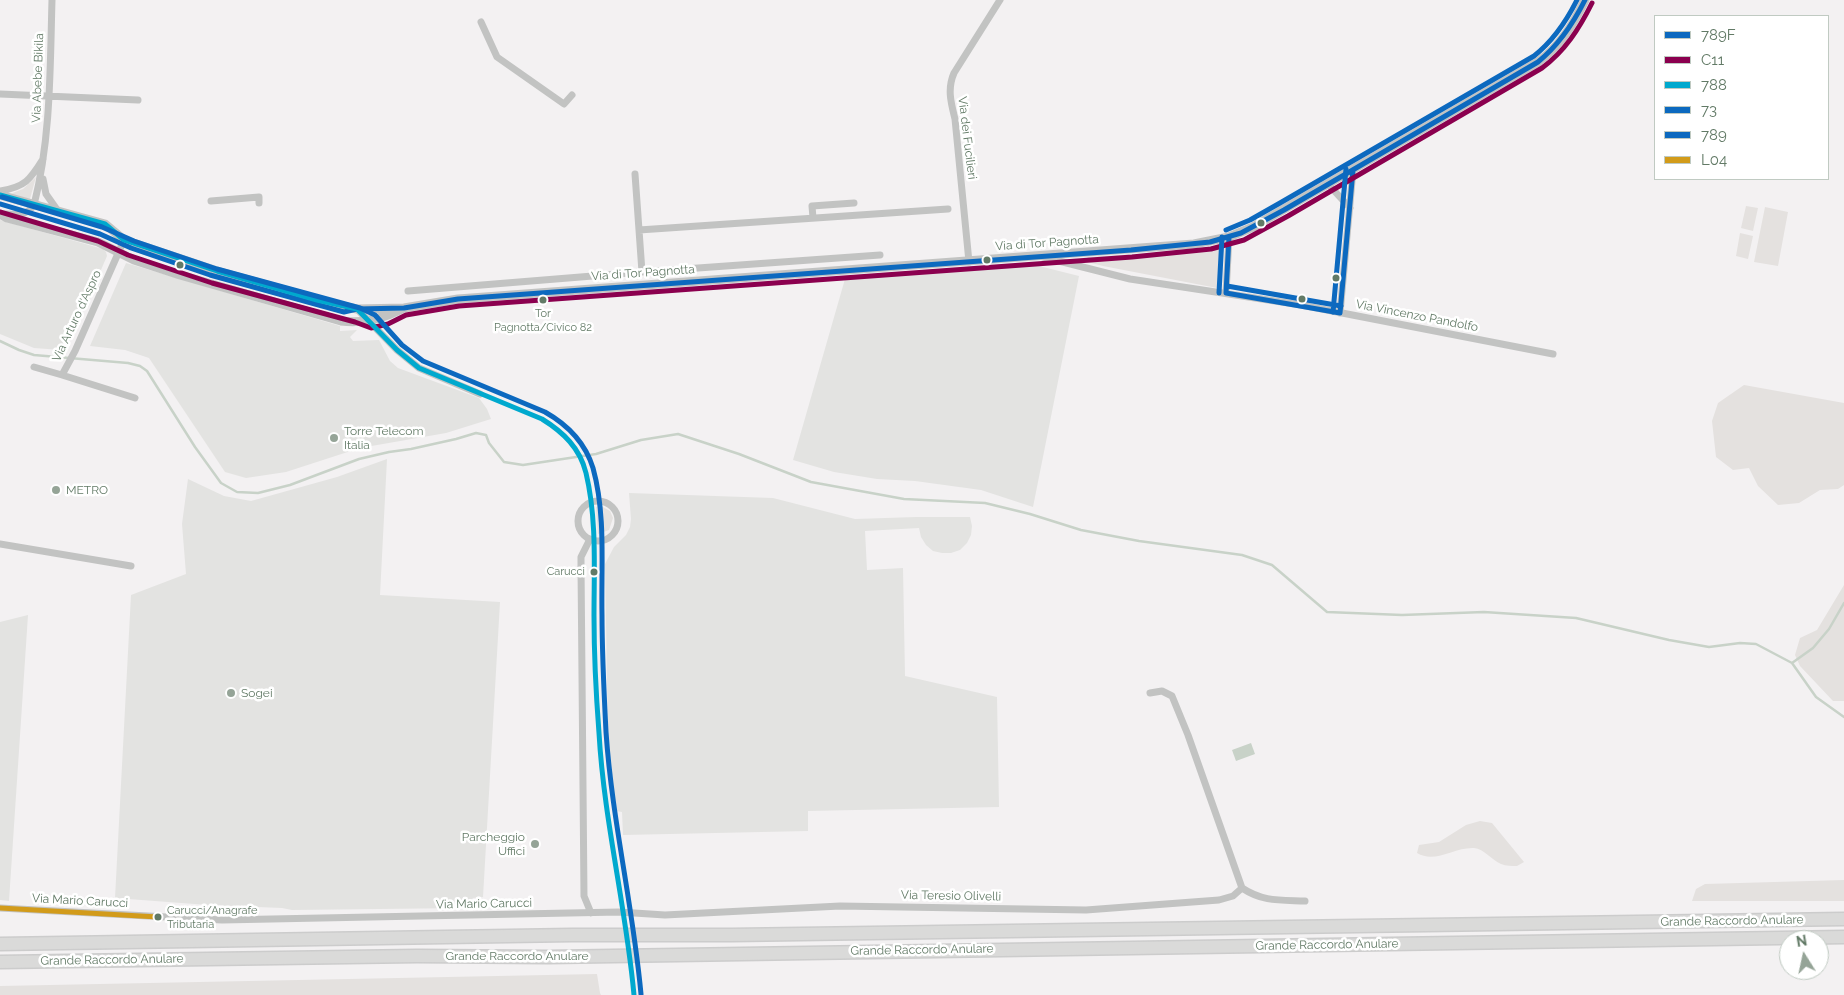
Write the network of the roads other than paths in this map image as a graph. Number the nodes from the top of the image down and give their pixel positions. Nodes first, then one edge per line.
1 (52, 0) edge
2 (1000, 0) edge
3 (1584, 0) edge
4 (481, 22) dead end
5 (0, 94) edge
6 (572, 95) dead end
7 (49, 96) junction
8 (138, 100) dead end
9 (45, 156) junction
10 (1353, 170) junction
11 (42, 174) junction
12 (635, 174) dead end
13 (1328, 184) junction
14 (0, 191) edge
15 (0, 195) edge
16 (211, 201) dead end
17 (259, 203) dead end
18 (854, 203) dead end
19 (34, 205) junction
20 (1350, 208) junction
21 (948, 209) dead end
22 (58, 211) junction
23 (1, 214) edge
24 (813, 218) junction
25 (639, 230) junction
26 (1229, 237) junction
27 (124, 240) junction
28 (120, 252) junction
29 (880, 255) dead end
30 (1040, 256) junction
31 (969, 262) junction
32 (642, 272) junction
33 (408, 291) dead end
34 (1226, 293) junction
35 (404, 308) junction
36 (357, 309) junction
37 (1340, 313) junction
38 (370, 321) junction
39 (1553, 354) dead end
40 (34, 367) dead end
41 (62, 375) junction
42 (480, 394) dead end
43 (135, 398) dead end
44 (590, 539) junction
45 (0, 544) edge
46 (132, 566) dead end
47 (1150, 693) dead end
48 (1242, 888) junction
49 (1305, 901) dead end
50 (0, 908) edge
51 (591, 913) junction
52 (1844, 919) edge
53 (1844, 937) edge
54 (0, 938) edge
55 (57, 943) junction
56 (0, 944) edge
57 (29, 961) junction
58 (0, 962) edge
59 (0, 966) edge

1 - 7 street, Via Abebe Bikila
2 - 31 street, Via dei Fucilieri
3 - 10 street, Via di Tor Pagnotta
4 - 6 street
5 - 7 street
7 - 8 street
7 - 9 street, Via Abebe Bikila
9 - 11 street, Via Abebe Bikila
9 - 14 street, Via Abebe Bikila
10 - 13 street, Via di Tor Pagnotta
10 - 20 street
11 - 19 street, Via Abebe Bikila
11 - 22 street, Via Abebe Bikila
12 - 25 street
13 - 20 street
13 - 26 street, Via di Tor Pagnotta
15 - 19 street, Via di Tor Pagnotta
16 - 17 street
18 - 24 street
19 - 22 street, Via di Tor Pagnotta
19 - 23 street, Via di Tor Pagnotta
20 - 37 street
21 - 24 street
22 - 27 street, Via di Tor Pagnotta
23 - 28 street, Via di Tor Pagnotta
24 - 25 street
25 - 32 street
26 - 30 street, Via di Tor Pagnotta
26 - 34 street
27 - 28 street, Via Arturo d'Aspro
27 - 36 street, Via di Tor Pagnotta
28 - 38 street, Via di Tor Pagnotta
28 - 41 street, Via Arturo d'Aspro
29 - 32 street
30 - 31 street, Via di Tor Pagnotta
30 - 34 street, Via Vincenzo Pandolfo
31 - 35 street, Via di Tor Pagnotta
32 - 33 street
34 - 37 street, Via Vincenzo Pandolfo
35 - 36 street, Via di Tor Pagnotta
35 - 38 street, Via di Tor Pagnotta
36 - 38 street
37 - 39 street, Via Vincenzo Pandolfo
38 - 42 street
40 - 41 street, Via Arturo d'Aspro
41 - 43 street
44 - 44 street
44 - 51 street
45 - 46 street
47 - 48 street
48 - 49 street
48 - 51 street, Via Teresio Olivelli
50 - 51 street, Via Mario Carucci
52 - 55 highway, Grande Raccordo Anulare
53 - 57 highway, Grande Raccordo Anulare
54 - 55 highway
55 - 56 highway, Grande Raccordo Anulare
57 - 58 highway, Grande Raccordo Anulare
57 - 59 highway

